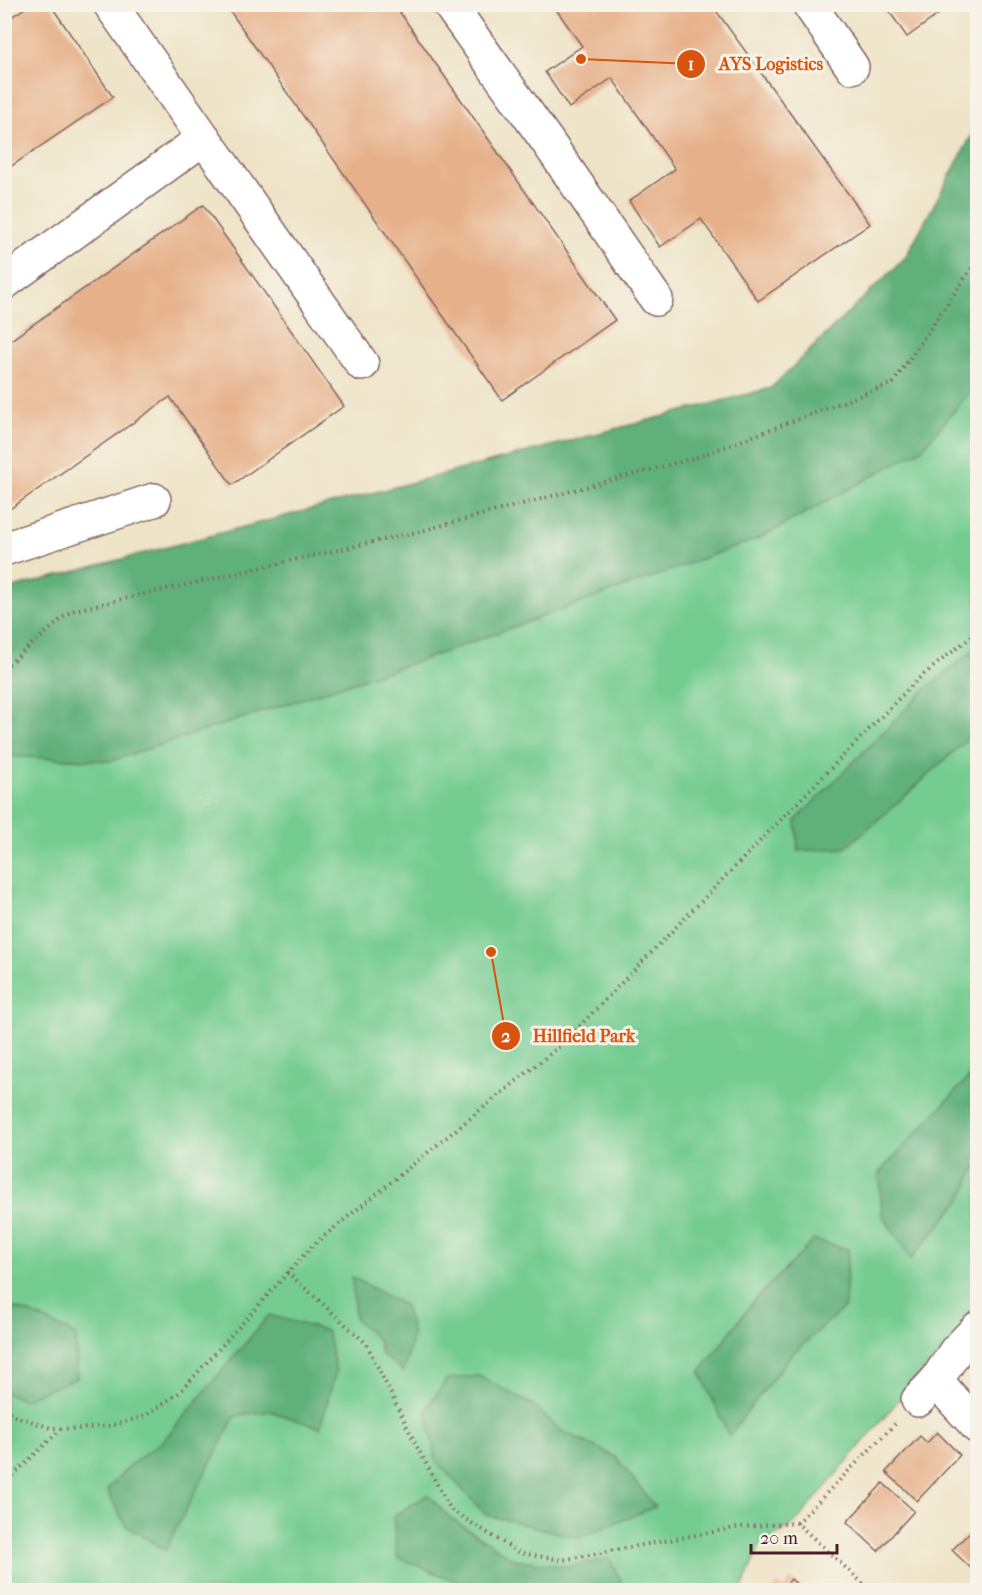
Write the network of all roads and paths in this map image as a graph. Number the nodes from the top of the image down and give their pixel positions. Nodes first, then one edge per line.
1 (110, 4) edge
2 (449, 4) edge
3 (809, 4) edge
4 (852, 67) dead end
5 (204, 138) junction
6 (978, 259) edge
7 (4, 283) edge
8 (656, 300) dead end
9 (362, 364) dead end
10 (154, 500) dead end
11 (4, 549) edge
12 (978, 631) edge
13 (4, 668) edge
14 (286, 1272) junction
15 (978, 1328) edge
16 (927, 1390) junction
17 (4, 1409) edge
18 (978, 1427) edge
19 (61, 1429) junction
20 (4, 1484) edge
21 (797, 1523) junction
22 (870, 1590) edge

1 - 5 street
2 - 8 street
3 - 4 street
5 - 7 street
5 - 9 street
6 - 13 path
10 - 11 street
12 - 14 path
14 - 19 path
14 - 21 path
15 - 16 street
16 - 18 street
16 - 21 path
17 - 19 path
19 - 20 path
21 - 22 path

